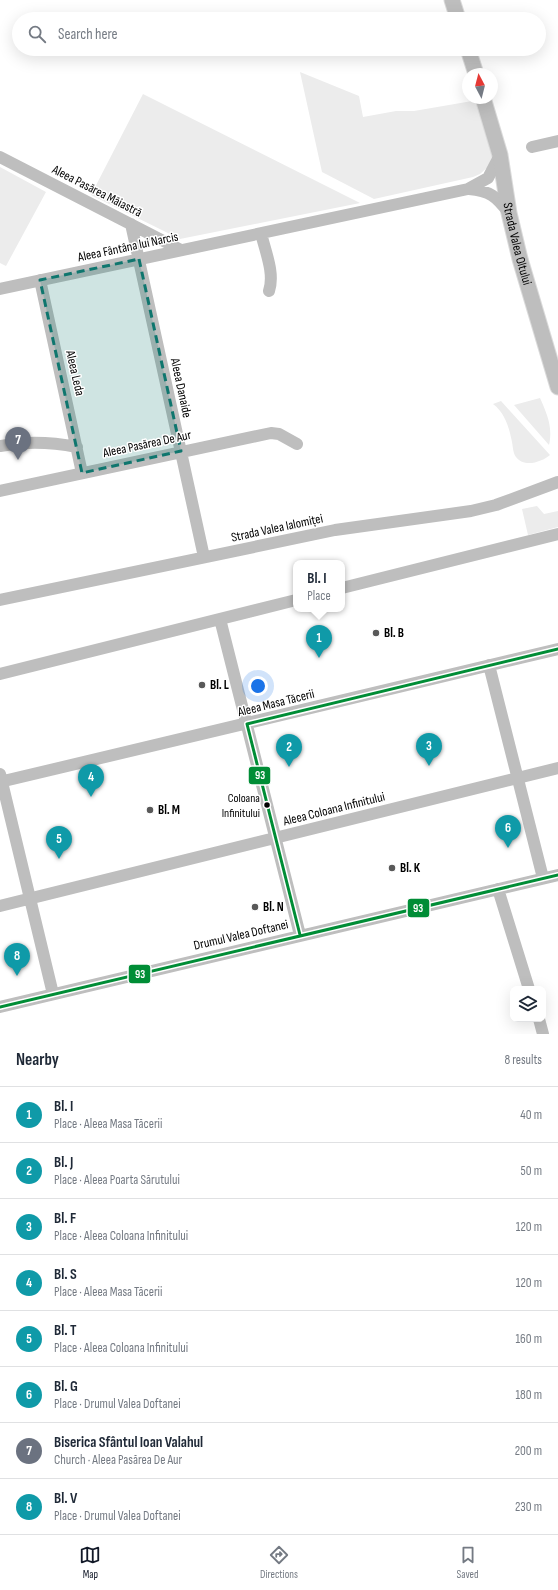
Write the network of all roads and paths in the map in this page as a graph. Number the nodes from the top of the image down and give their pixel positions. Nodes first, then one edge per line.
1 (452, 0) edge
2 (456, 12) edge
3 (470, 56) edge
4 (474, 68) edge
5 (485, 104) edge
6 (558, 141) edge
7 (532, 147) dead end
8 (500, 155) junction
9 (0, 157) edge
10 (468, 189) junction
11 (509, 213) junction
12 (132, 224) junction
13 (261, 233) junction
14 (181, 250) junction
15 (139, 259) junction
16 (40, 280) junction
17 (0, 289) edge
18 (269, 291) dead end
19 (558, 387) edge
20 (297, 444) dead end
21 (0, 446) edge
22 (77, 447) junction
23 (181, 451) junction
24 (82, 473) junction
25 (558, 482) edge
26 (0, 491) edge
27 (558, 534) edge
28 (204, 557) junction
29 (345, 587) edge
30 (0, 600) edge
31 (293, 601) edge
32 (220, 619) junction
33 (558, 649) edge
34 (489, 665) junction
35 (0, 674) edge
36 (247, 724) junction
37 (558, 768) edge
38 (518, 778) junction
39 (1, 779) edge
40 (276, 838) junction
41 (558, 874) edge
42 (543, 878) junction
43 (498, 889) junction
44 (29, 898) junction
45 (0, 906) edge
46 (300, 935) junction
47 (529, 986) edge
48 (53, 994) junction
49 (0, 1007) edge
50 (540, 1022) edge
51 (543, 1034) edge

1 - 2 main road
3 - 4 main road
5 - 8 main road, Strada Valea Oltului
6 - 7 street
8 - 10 street, Aleea Fântâna lui Narcis
8 - 11 main road, Strada Valea Oltului
9 - 12 street, Aleea Pasărea Măiastră
10 - 11 street, Aleea Fântâna lui Narcis
10 - 13 street, Aleea Fântâna lui Narcis
11 - 19 main road, Strada Valea Oltului
12 - 14 street, Aleea Pasărea Măiastră
12 - 15 street, Aleea Danaide
13 - 14 street, Aleea Fântâna lui Narcis
13 - 18 street
14 - 15 street, Aleea Fântâna lui Narcis
15 - 16 street, Aleea Fântâna lui Narcis
15 - 23 street, Aleea Danaide
16 - 17 street, Aleea Fântâna lui Narcis
16 - 22 street, Aleea Leda
20 - 23 street, Aleea Pasărea De Aur
21 - 22 street
22 - 24 street, Aleea Leda
23 - 24 street, Aleea Pasărea De Aur
23 - 28 street, Aleea Danaide
24 - 26 street, Aleea Pasărea De Aur
25 - 28 street, Strada Valea Ialomiței
27 - 29 street
28 - 30 street, Strada Valea Ialomiței
31 - 32 street
32 - 35 street
32 - 36 street
33 - 34 street, Aleea Masa Tăcerii
34 - 36 street, Aleea Masa Tăcerii
34 - 38 street
36 - 39 street, Aleea Masa Tăcerii
36 - 40 street
37 - 38 street, Aleea Coloana Infinitului
38 - 40 street, Aleea Coloana Infinitului
38 - 42 street
39 - 44 street
40 - 44 street, Aleea Coloana Infinitului
40 - 46 street
41 - 42 street, Drumul Valea Doftanei
42 - 43 street, Drumul Valea Doftanei
43 - 46 street, Drumul Valea Doftanei
43 - 47 street
44 - 45 street, Aleea Coloana Infinitului
44 - 48 street
46 - 48 street, Drumul Valea Doftanei
48 - 49 street, Drumul Valea Doftanei
50 - 51 street

